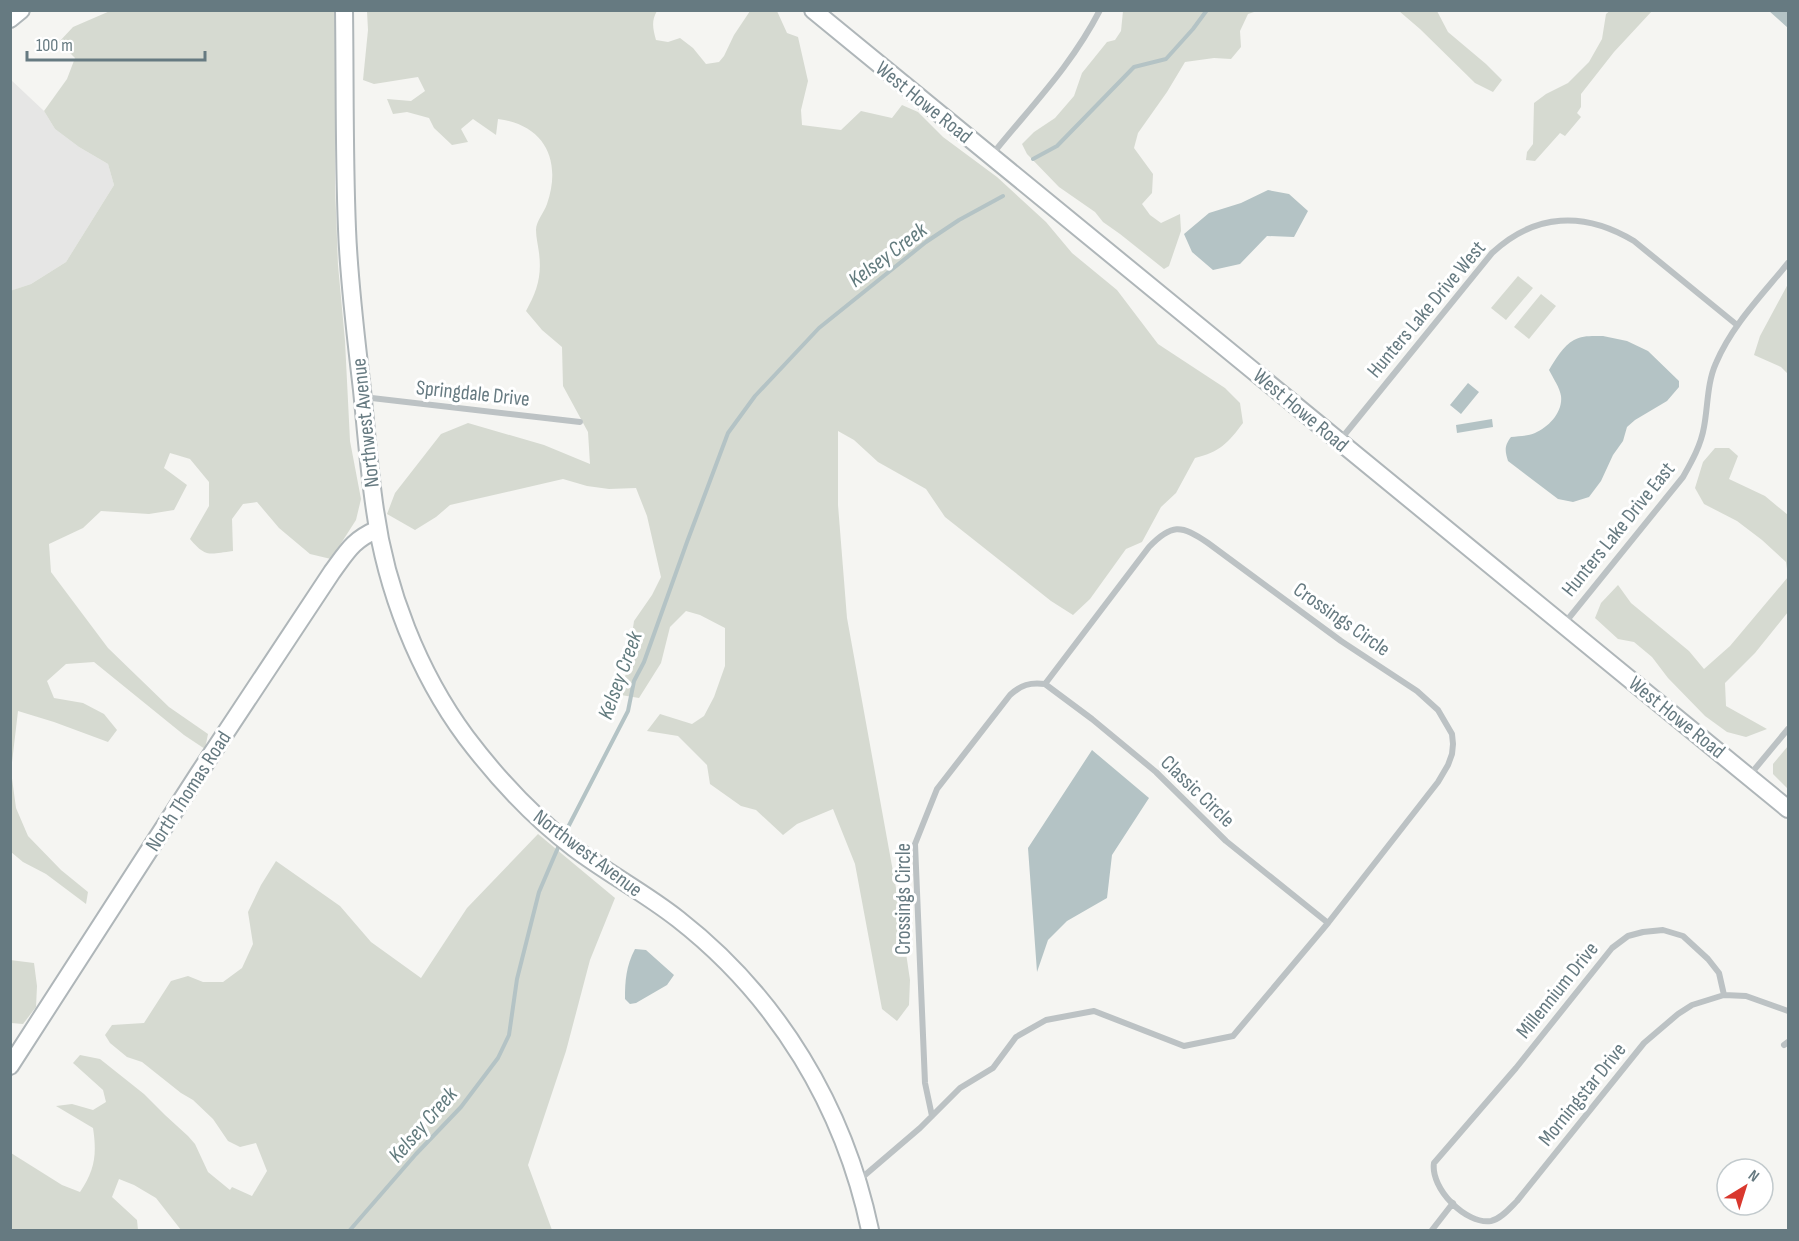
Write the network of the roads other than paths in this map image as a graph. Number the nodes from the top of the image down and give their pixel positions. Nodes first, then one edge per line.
1 (21, 10) edge
2 (344, 10) edge
3 (813, 10) edge
4 (1100, 10) edge
5 (10, 19) edge
6 (991, 156) junction
7 (1788, 263) edge
8 (1737, 325) junction
9 (363, 397) junction
10 (580, 422) dead end
11 (1338, 442) junction
12 (378, 529) junction
13 (1563, 624) junction
14 (1045, 684) junction
15 (1788, 729) edge
16 (1749, 777) junction
17 (1788, 809) edge
18 (1328, 923) junction
19 (1724, 995) junction
20 (1788, 1011) edge
21 (10, 1066) edge
22 (932, 1116) junction
23 (1433, 1169) joint
24 (858, 1181) junction
25 (1453, 1203) junction
26 (870, 1230) edge
27 (1432, 1230) edge

1 - 5 street
2 - 9 street, Northwest Avenue
3 - 6 street, West Howe Road
4 - 6 street
6 - 11 street, West Howe Road
7 - 8 street, Hunters Lake Drive East
8 - 11 street, Hunters Lake Drive West
8 - 13 street, Hunters Lake Drive East
9 - 10 street, Springdale Drive
9 - 12 street, Northwest Avenue
11 - 13 street, West Howe Road
12 - 21 street, North Thomas Road
12 - 24 street, Northwest Avenue
13 - 16 street, West Howe Road
14 - 18 street, Classic Circle
14 - 18 street, Crossings Circle
14 - 22 street, Crossings Circle
15 - 16 street
16 - 17 street, West Howe Road
18 - 22 street, Crossings Circle
19 - 20 street, Morningstar Drive
19 - 23 street, Millennium Drive
19 - 25 street, Morningstar Drive
22 - 24 street, Crossings Circle
23 - 25 street, Morningstar Drive
24 - 26 street, Northwest Avenue
25 - 27 street

